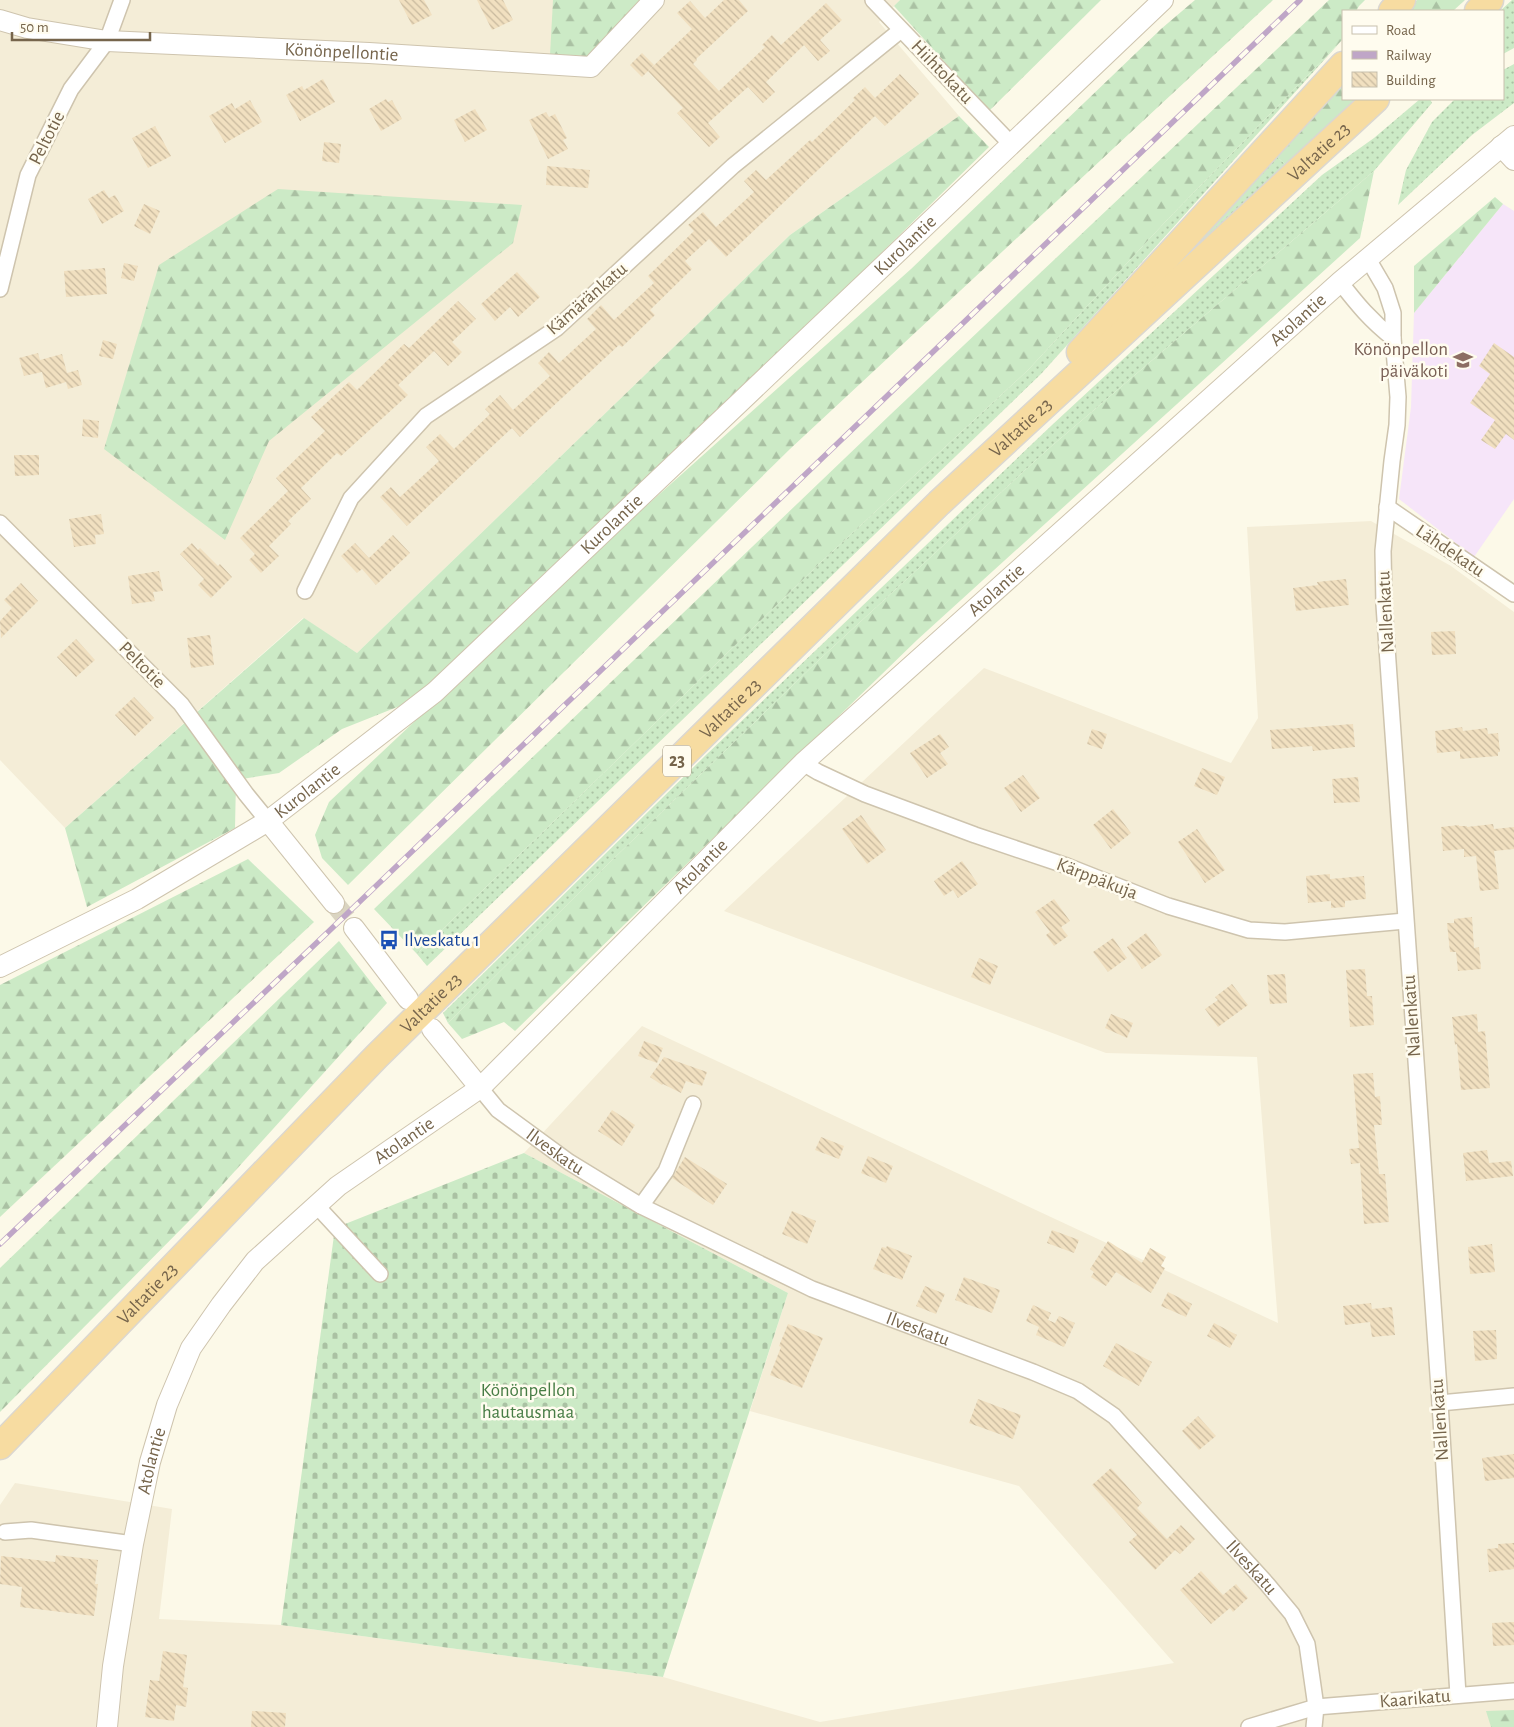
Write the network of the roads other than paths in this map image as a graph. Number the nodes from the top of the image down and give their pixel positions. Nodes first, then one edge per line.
1 (122, 0) edge
2 (654, 0) edge
3 (873, 0) edge
4 (1163, 0) edge
5 (1402, 0) edge
6 (1490, 0) edge
7 (1393, 10) edge
8 (1479, 10) edge
9 (0, 20) edge
10 (901, 30) junction
11 (107, 41) junction
12 (1342, 66) edge
13 (1375, 100) edge
14 (1011, 144) junction
15 (1510, 147) edge
16 (1368, 259) junction
17 (1340, 282) junction
18 (0, 289) edge
19 (1393, 338) junction
20 (939, 503) junction
21 (1386, 507) junction
22 (0, 523) edge
23 (305, 591) dead end
24 (1514, 594) edge
25 (803, 763) junction
26 (268, 821) junction
27 (334, 904) tunnel mouth
28 (1405, 921) junction
29 (354, 928) tunnel mouth
30 (0, 967) edge
31 (408, 999) dead end
32 (432, 1029) dead end
33 (480, 1088) junction
34 (692, 1104) dead end
35 (316, 1205) junction
36 (641, 1206) junction
37 (380, 1274) dead end
38 (1514, 1396) edge
39 (1440, 1403) junction
40 (0, 1446) edge
41 (5, 1532) dead end
42 (133, 1544) junction
43 (1514, 1691) edge
44 (1458, 1695) junction
45 (1316, 1707) junction
46 (107, 1727) edge
47 (1249, 1727) edge
48 (1314, 1727) edge

1 - 11 street, Peltotie
2 - 11 street, Könönpellontie
3 - 10 street, Hiihtokatu
4 - 14 street, Kurolantie
5 - 7 highway
6 - 8 highway
9 - 11 street, Könönpellontie
10 - 14 street, Hiihtokatu
10 - 23 street, Kämäränkatu
11 - 18 street, Peltotie
12 - 20 highway
13 - 20 highway, Valtatie 23 / 23
14 - 26 street, Kurolantie
15 - 16 street, Atolantie
16 - 17 street, Atolantie
16 - 19 street, Nallenkatu
17 - 19 street
17 - 25 street, Atolantie
19 - 21 street, Nallenkatu
20 - 40 highway, Valtatie 23 / 23
21 - 24 street, Lähdekatu
21 - 28 street, Nallenkatu
22 - 26 street, Peltotie
25 - 28 street, Kärppäkuja
25 - 33 street, Atolantie
26 - 27 street
26 - 30 street, Kurolantie
28 - 39 street, Nallenkatu
29 - 31 street
32 - 33 street, Ilveskatu
33 - 35 street, Atolantie
33 - 36 street, Ilveskatu
34 - 36 street
35 - 37 street
35 - 42 street, Atolantie
36 - 45 street, Ilveskatu
38 - 39 street
39 - 44 street, Nallenkatu
41 - 42 street
42 - 46 street, Atolantie
43 - 44 street, Kaarikatu
44 - 45 street, Kaarikatu
45 - 47 street, Kaarikatu
45 - 48 street, Ilveskatu

